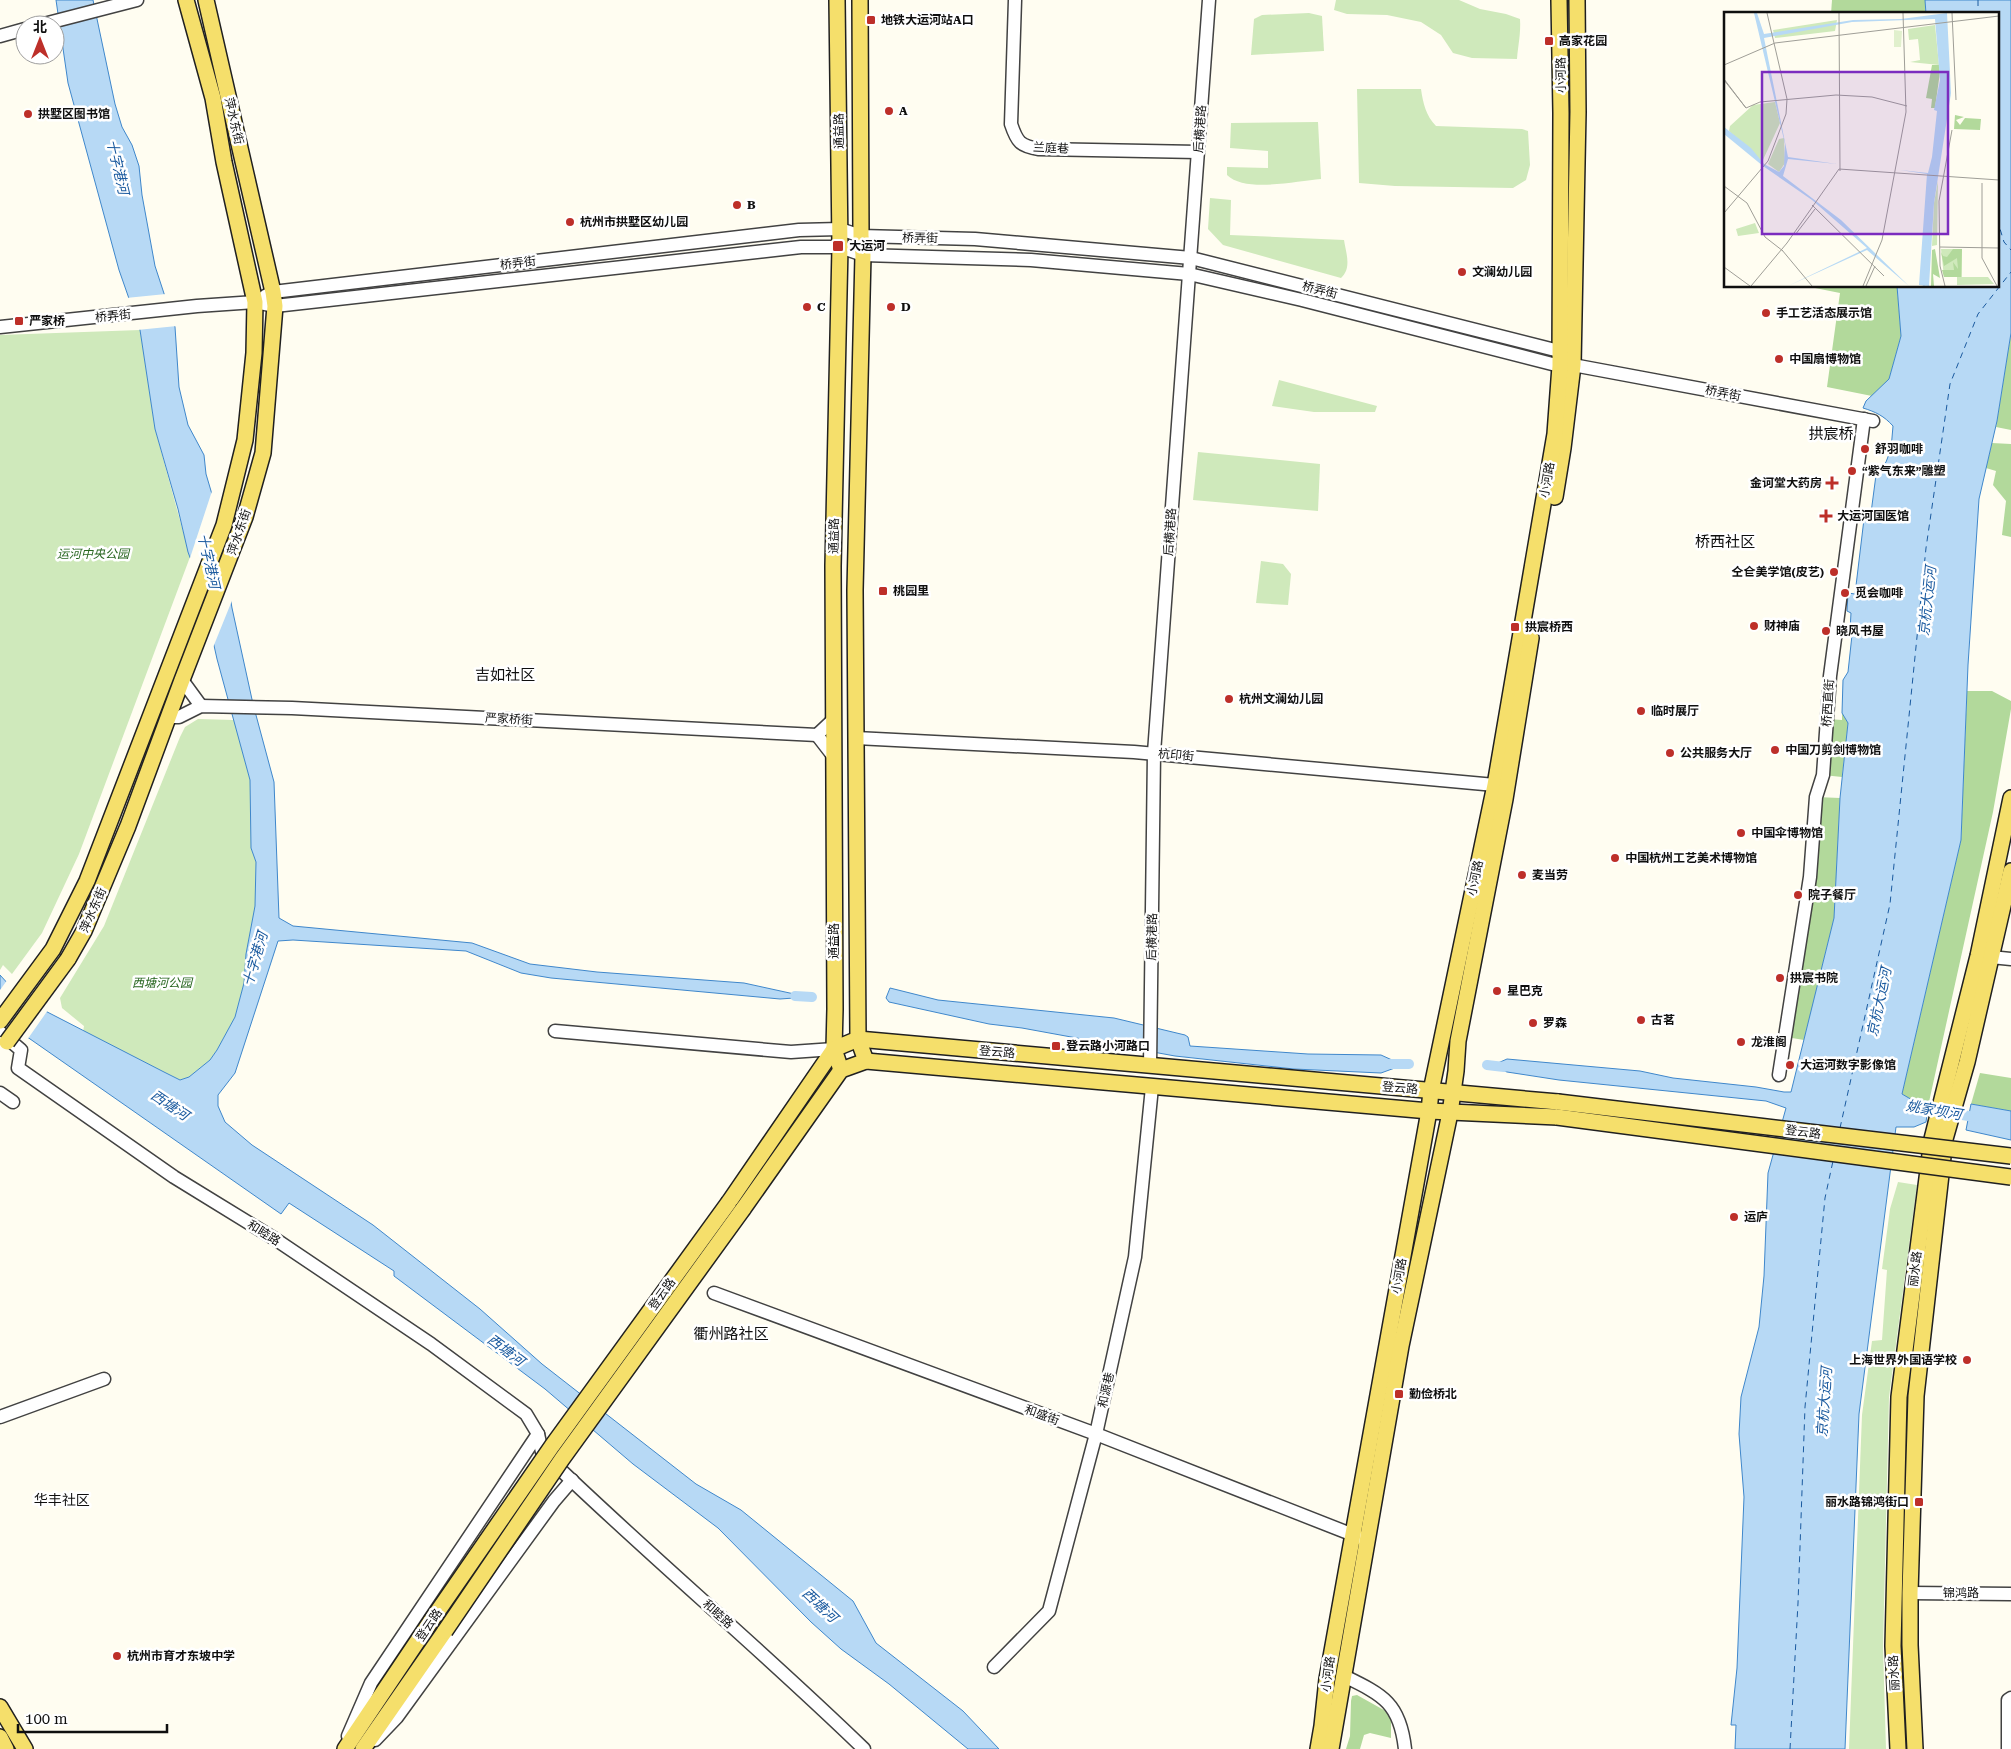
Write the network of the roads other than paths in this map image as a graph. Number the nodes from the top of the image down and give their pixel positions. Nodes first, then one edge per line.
1 (136, 0) edge
2 (186, 0) edge
3 (206, 0) edge
4 (837, 0) edge
5 (860, 0) edge
6 (1015, 0) edge
7 (1209, 0) edge
8 (1559, 0) edge
9 (1577, 0) edge
10 (65, 19) edge
11 (15, 32) edge
12 (0, 36) edge
13 (1198, 152) junction
14 (840, 229) junction
15 (860, 236) junction
16 (840, 247) junction
17 (863, 255) junction
18 (1191, 258) junction
19 (1189, 274) junction
20 (274, 299) junction
21 (255, 302) junction
22 (0, 327) edge
23 (1559, 351) junction
24 (1567, 366) junction
25 (1868, 420) joint
26 (182, 680) junction
27 (201, 706) junction
28 (168, 717) junction
29 (834, 719) junction
30 (817, 735) junction
31 (856, 738) junction
32 (1154, 754) junction
33 (834, 757) junction
34 (1495, 785) junction
35 (2011, 798) edge
36 (2011, 871) edge
37 (1985, 957) junction
38 (2011, 959) edge
39 (0, 1021) edge
40 (555, 1030) dead end
41 (858, 1039) junction
42 (2, 1041) edge
43 (834, 1049) junction
44 (866, 1061) junction
45 (1150, 1066) junction
46 (841, 1070) junction
47 (1779, 1075) dead end
48 (1152, 1086) junction
49 (1431, 1091) junction
50 (0, 1093) edge
51 (1452, 1093) junction
52 (14, 1102) dead end
53 (1558, 1110) junction
54 (1429, 1111) junction
55 (1450, 1113) junction
56 (1939, 1139) junction
57 (2011, 1156) edge
58 (2011, 1177) edge
59 (714, 1293) dead end
60 (104, 1379) dead end
61 (0, 1417) edge
62 (538, 1434) junction
63 (1096, 1434) junction
64 (572, 1480) junction
65 (1352, 1536) junction
66 (1368, 1540) junction
67 (1910, 1593) junction
68 (2011, 1594) edge
69 (994, 1667) dead end
70 (1344, 1676) junction
71 (2011, 1698) edge
72 (0, 1707) edge
73 (0, 1737) edge
74 (6, 1749) edge
75 (25, 1749) edge
76 (344, 1749) edge
77 (363, 1749) edge
78 (367, 1749) edge
79 (864, 1749) edge
80 (1318, 1749) edge
81 (1331, 1749) edge
82 (1405, 1749) edge
83 (1898, 1749) edge
84 (1915, 1749) edge
85 (2008, 1749) edge

1 - 10 street
2 - 21 main road, 萍水东街
3 - 20 main road, 萍水东街
4 - 14 main road, 通益路
5 - 15 main road, 通益路
6 - 13 street, 兰庭巷
7 - 13 street, 后横港路
8 - 23 main road, 小河路
9 - 24 main road, 小河路
11 - 12 street
13 - 18 street, 后横港路
14 - 15 street, 桥弄街
14 - 16 main road, 通益路
14 - 20 street, 桥弄街
15 - 17 main road, 通益路
15 - 18 street, 桥弄街
16 - 17 street, 桥弄街
16 - 20 street, 桥弄街
16 - 29 main road, 通益路
17 - 19 street, 桥弄街
17 - 31 main road, 通益路
18 - 19 street, 后横港路
18 - 23 street, 桥弄街
19 - 24 street, 桥弄街
19 - 32 street, 后横港路
20 - 21 street, 桥弄街
20 - 26 main road, 萍水东街
21 - 22 street, 桥弄街
21 - 39 main road, 萍水东街
23 - 24 main road, 小河路
24 - 25 street, 桥弄街
24 - 34 main road, 小河路
24 - 51 main road, 小河路
25 - 47 street, 桥西直街
26 - 27 street
26 - 28 main road, 萍水东街
27 - 28 street, 严家桥街
27 - 30 street, 严家桥街
28 - 42 main road, 萍水东街, bridge
29 - 30 street
29 - 33 main road, 通益路
30 - 33 street
31 - 32 street, 杭印街
31 - 41 main road, 通益路
32 - 34 street, 杭印街
32 - 45 street, 后横港路
33 - 43 main road, 通益路
34 - 49 main road, 小河路
35 - 37 main road, 丽水路
36 - 37 main road, 丽水路
37 - 38 street
37 - 56 main road, 丽水路
40 - 43 street
41 - 43 main road, 登云路
41 - 44 main road, 通益路
41 - 45 main road, 登云路
42 - 62 street, 和睦路
43 - 46 main road, 通益路
43 - 76 main road, 登云路, bridge
44 - 46 main road, 登云路
44 - 48 main road, 登云路
45 - 49 main road, 登云路
46 - 77 main road, 登云路, bridge
48 - 54 main road, 登云路
48 - 63 street, 和源巷
49 - 51 main road, 登云路
49 - 54 main road, 小河路
50 - 52 street
51 - 53 main road, 登云路
51 - 55 main road, 小河路
53 - 55 main road, 登云路
53 - 57 main road, 登云路, bridge
53 - 58 main road, 登云路, bridge
54 - 55 main road, 登云路
54 - 65 main road, 小河路
55 - 66 main road, 小河路
56 - 67 main road, 丽水路
56 - 83 main road, 丽水路
59 - 63 street, 和盛街
60 - 61 street
62 - 64 street, 和睦路
62 - 76 street
63 - 65 street, 和盛街
63 - 69 street, 和源巷
64 - 78 street
64 - 79 street, 和睦路
65 - 66 street, 和盛街
65 - 80 main road, 小河路
66 - 70 main road, 小河路
67 - 68 street, 锦鸿路
67 - 84 main road, 丽水路
70 - 81 main road, 小河路
70 - 82 street
71 - 85 street
72 - 75 main road
73 - 74 main road

